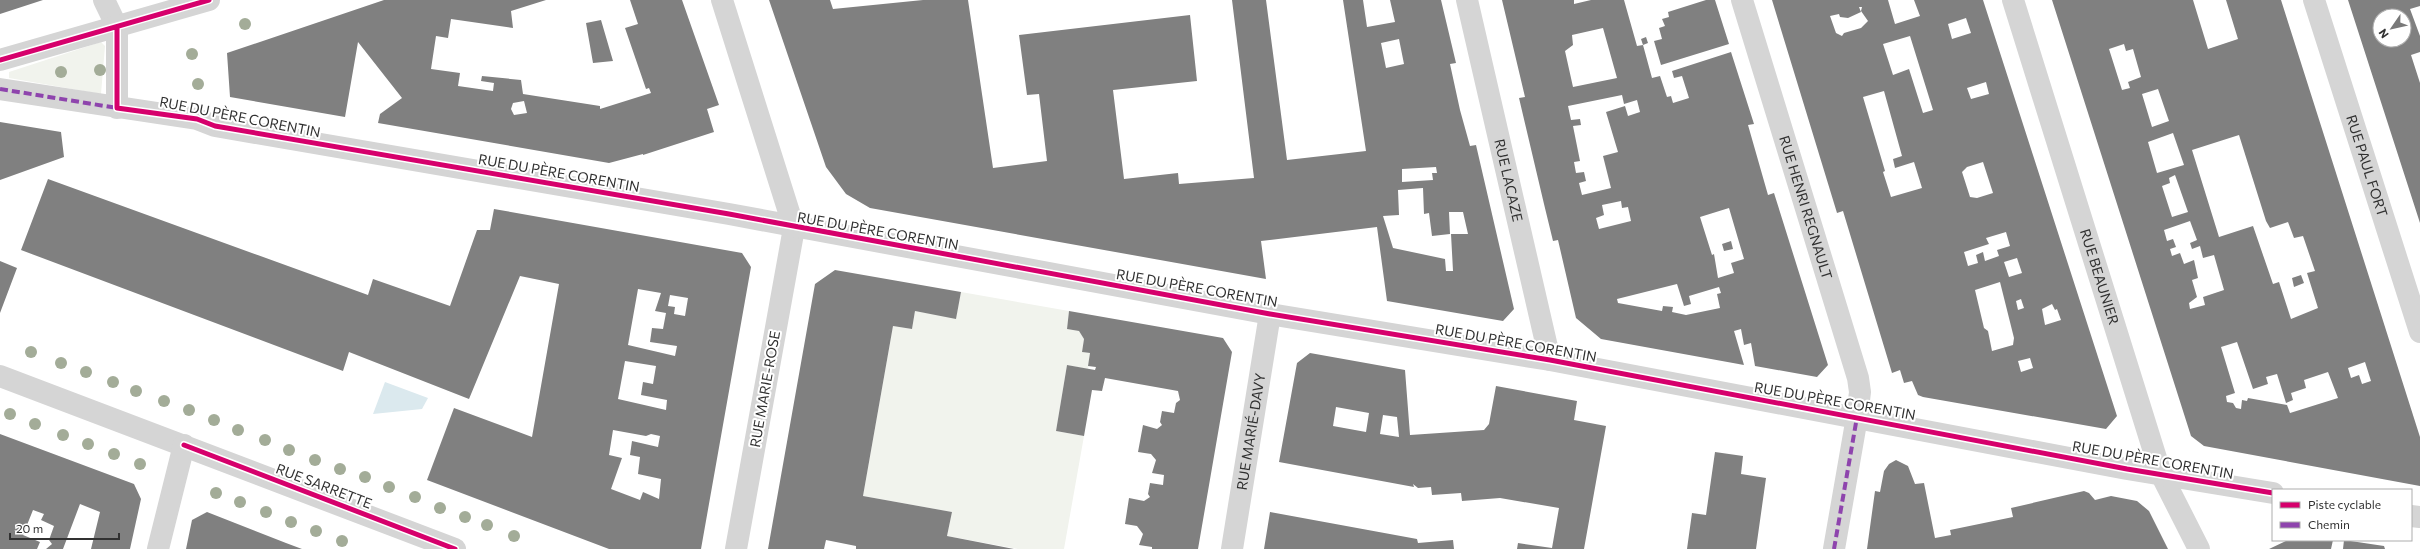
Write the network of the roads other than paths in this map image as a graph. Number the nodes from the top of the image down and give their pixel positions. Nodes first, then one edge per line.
1 (104, 0) edge
2 (209, 0) edge
3 (722, 0) edge
4 (1467, 0) edge
5 (1742, 0) edge
6 (2013, 0) edge
7 (2314, 0) edge
8 (117, 27) junction
9 (0, 60) edge
10 (0, 89) edge
11 (117, 108) junction
12 (794, 228) junction
13 (1270, 314) junction
14 (2420, 332) edge
15 (1550, 360) junction
16 (0, 376) edge
17 (1857, 417) junction
18 (184, 445) junction
19 (2161, 474) junction
20 (2272, 493) edge
21 (158, 549) edge
22 (455, 549) edge
23 (736, 549) edge
24 (1232, 549) edge
25 (1834, 549) edge
26 (2199, 549) edge

1 - 8 street
2 - 8 street
3 - 12 street
4 - 15 street, RUE LACAZE
5 - 17 street, RUE HENRI REGNAULT
6 - 19 street, RUE BEAUNIER
7 - 14 street, RUE PAUL FORT
8 - 9 street
8 - 11 street
10 - 11 street, RUE DU PÈRE CORENTIN
11 - 12 street, RUE DU PÈRE CORENTIN
12 - 13 street, RUE DU PÈRE CORENTIN
12 - 23 street, RUE MARIE-ROSE
13 - 15 street, RUE DU PÈRE CORENTIN
13 - 24 street, RUE MARIÉ-DAVY
15 - 17 street, RUE DU PÈRE CORENTIN
16 - 18 street, RUE SARRETTE
17 - 19 street, RUE DU PÈRE CORENTIN
17 - 25 street, RUE HENRI REGNAULT
18 - 21 street
18 - 22 street, RUE SARRETTE
19 - 20 street, RUE DU PÈRE CORENTIN
19 - 26 street, RUE BEAUNIER

